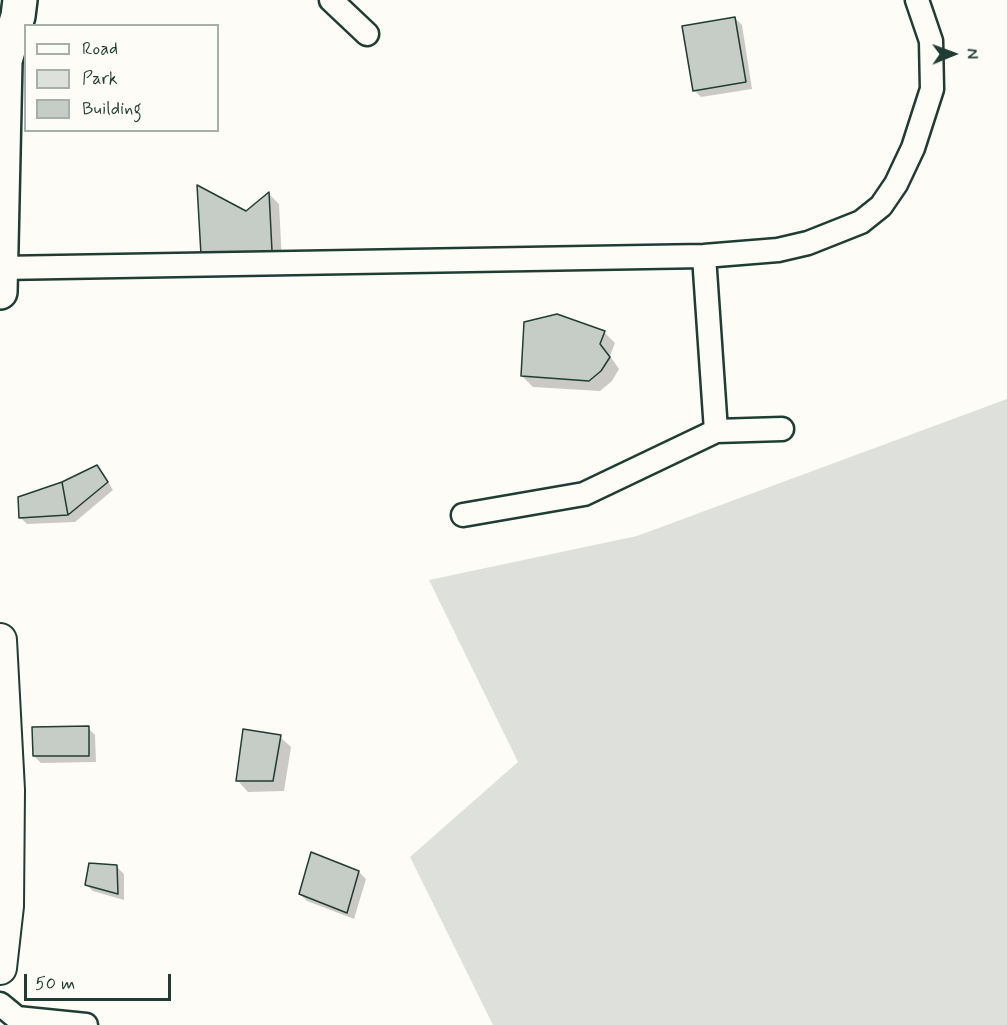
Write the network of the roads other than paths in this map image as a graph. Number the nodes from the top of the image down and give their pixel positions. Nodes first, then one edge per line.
1 (20, 0) edge
2 (332, 0) edge
3 (917, 0) edge
4 (367, 34) dead end
5 (3, 53) edge
6 (704, 256) junction
7 (1, 268) edge
8 (0, 292) edge
9 (782, 429) dead end
10 (716, 431) junction
11 (463, 515) dead end
12 (0, 640) edge
13 (0, 968) edge
14 (0, 1004) edge
15 (86, 1025) edge

1 - 5 main road
2 - 4 street
3 - 6 street
5 - 7 main road
6 - 7 street
6 - 10 street
7 - 8 main road
9 - 10 street
10 - 11 street
12 - 13 street
14 - 15 street

